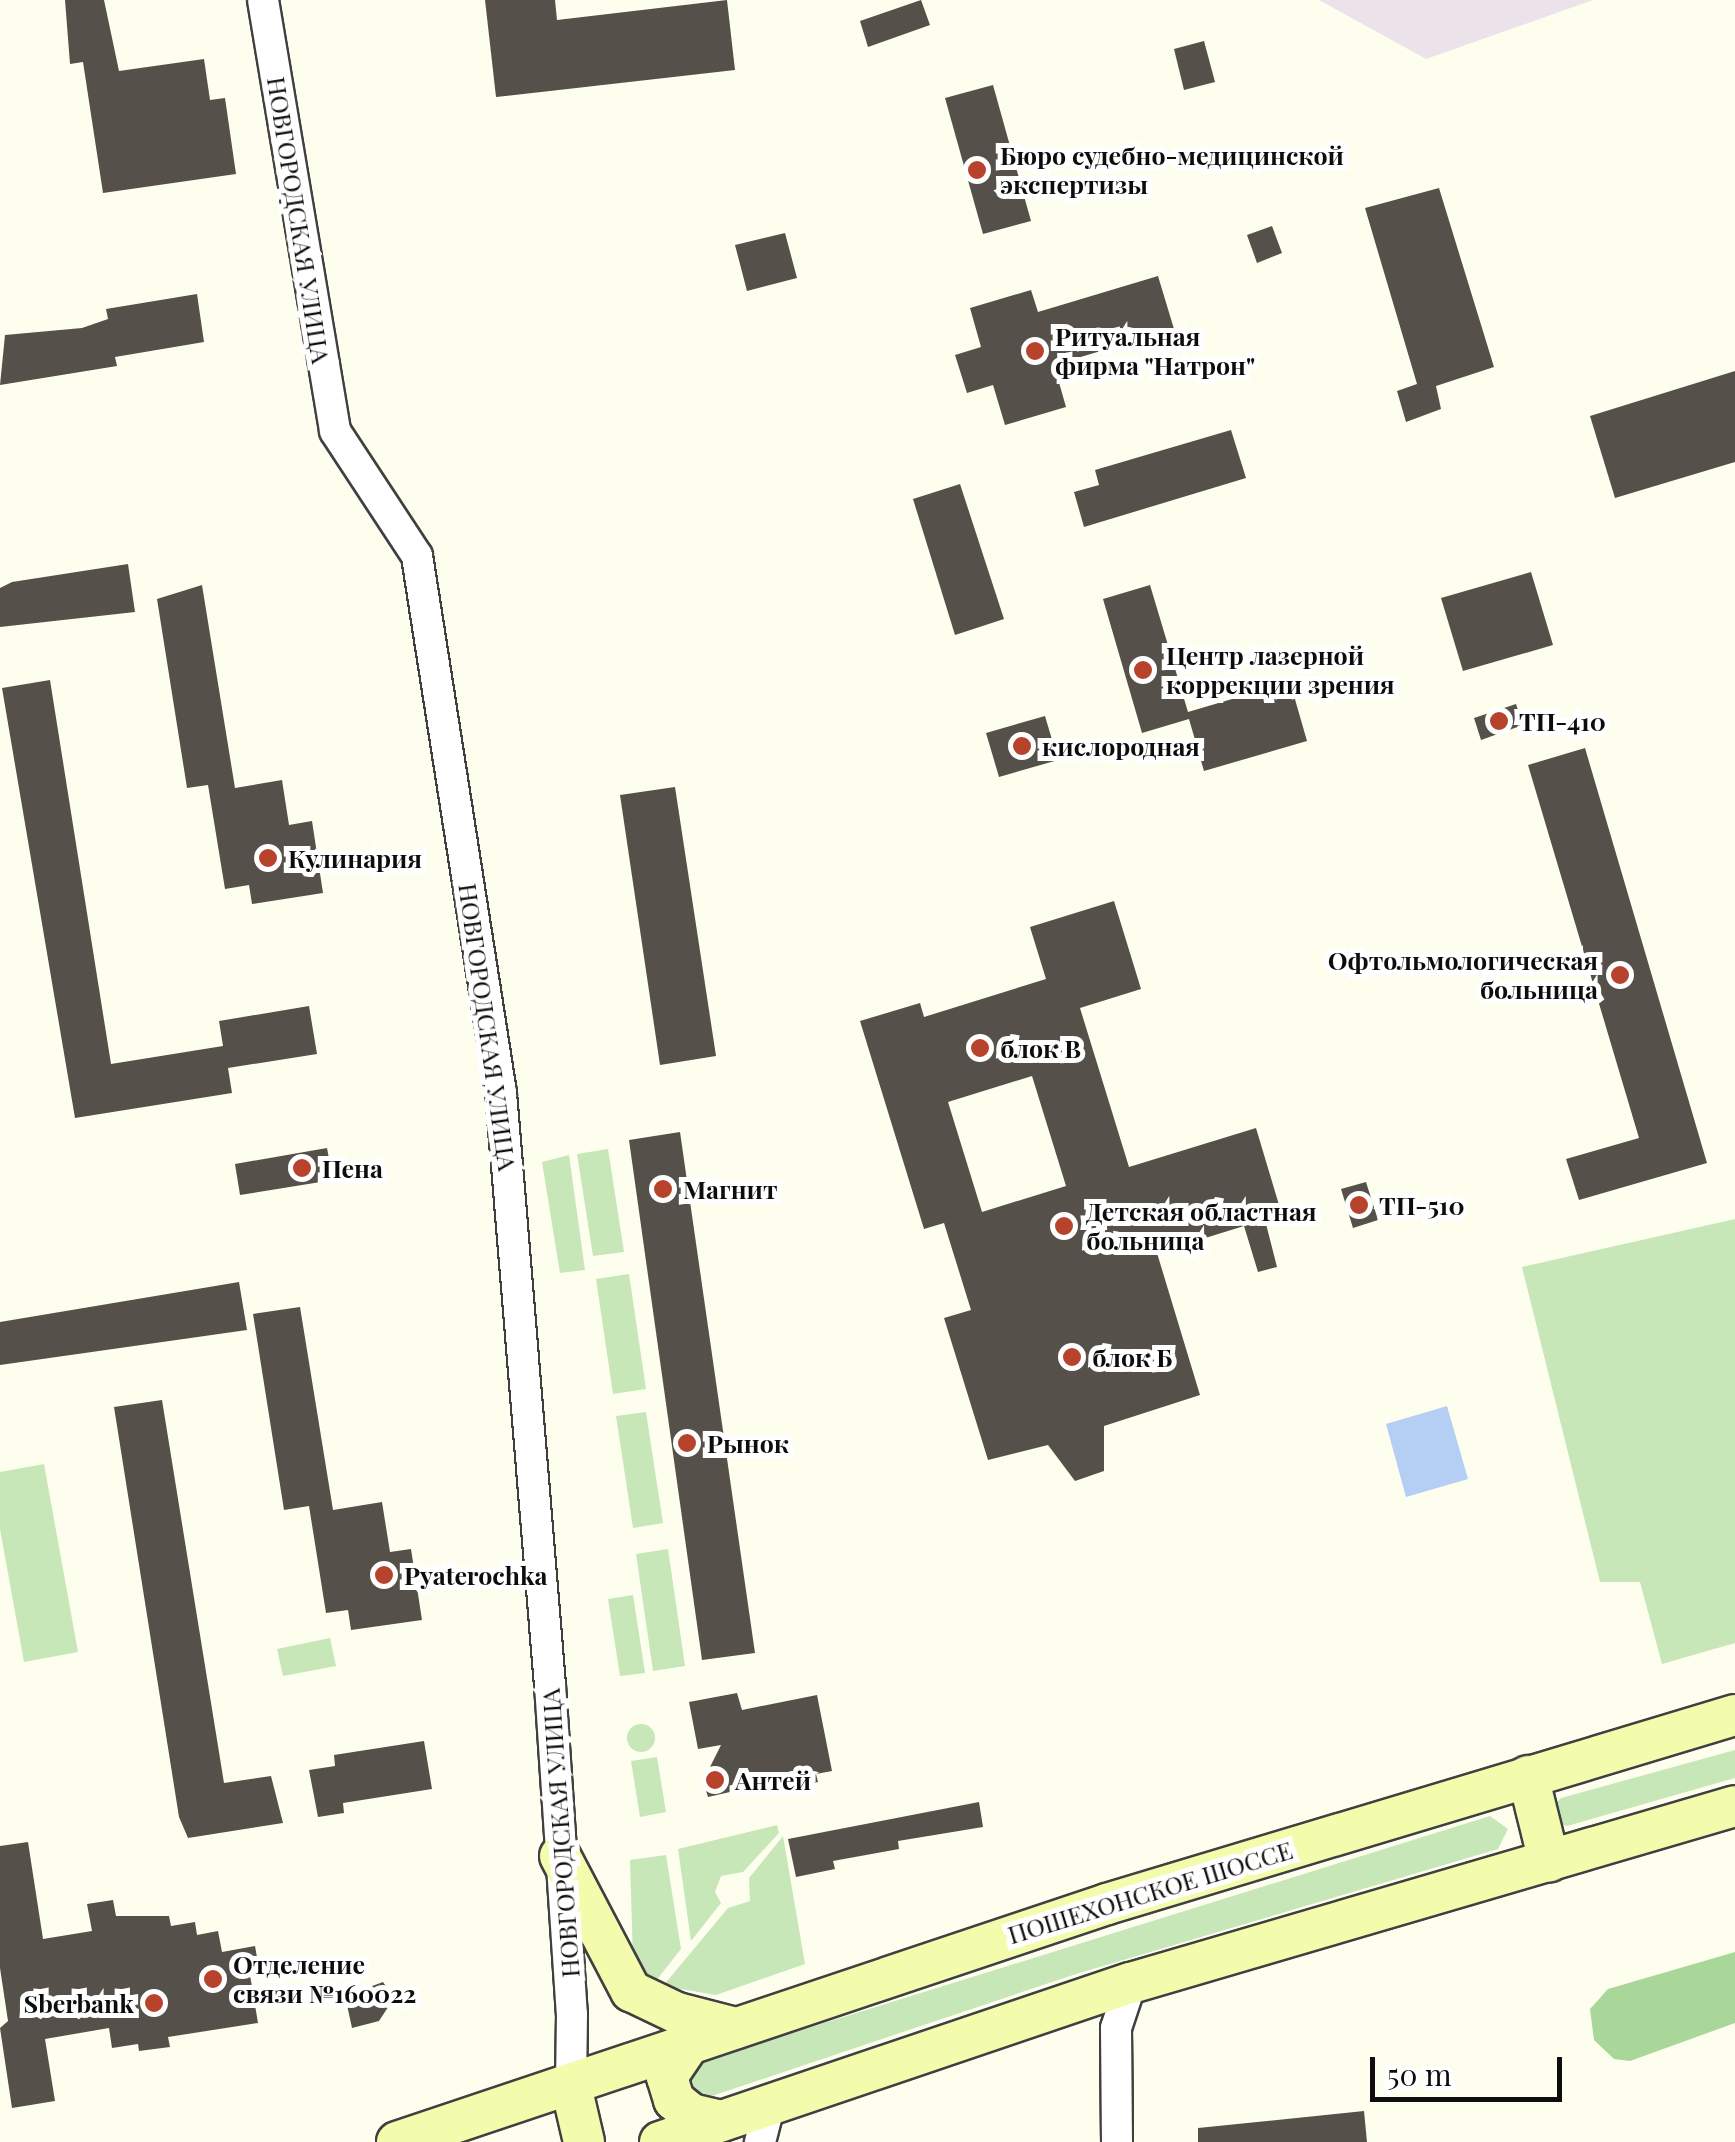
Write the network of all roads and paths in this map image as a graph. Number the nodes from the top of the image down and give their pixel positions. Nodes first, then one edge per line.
1 (263, 0) edge
2 (1735, 1715) edge
3 (1528, 1776) junction
4 (1735, 1806) edge
5 (560, 1856) junction
6 (1548, 1861) junction
7 (1131, 1983) junction
8 (736, 2028) junction
9 (687, 2046) junction
10 (570, 2086) junction
11 (770, 2103) junction
12 (721, 2121) junction
13 (412, 2137) edge
14 (478, 2142) edge
15 (584, 2142) edge
16 (660, 2142) edge
17 (760, 2142) edge
18 (1117, 2142) edge

1 - 5 street, НОВГОРОДСКАЯ УЛИЦА
2 - 3 main road, ПОШЕХОНСКОЕ ШОССЕ
3 - 6 main road
3 - 8 main road, ПОШЕХОНСКОЕ ШОССЕ
4 - 6 main road
5 - 8 main road
5 - 10 street, НОВГОРОДСКАЯ УЛИЦА
6 - 7 main road
7 - 11 main road
7 - 18 street
8 - 9 main road, ПОШЕХОНСКОЕ ШОССЕ
9 - 10 main road, ПОШЕХОНСКОЕ ШОССЕ
9 - 12 main road
10 - 13 main road, ПОШЕХОНСКОЕ ШОССЕ
10 - 15 main road
11 - 12 main road
11 - 17 street
12 - 16 main road
13 - 14 main road

